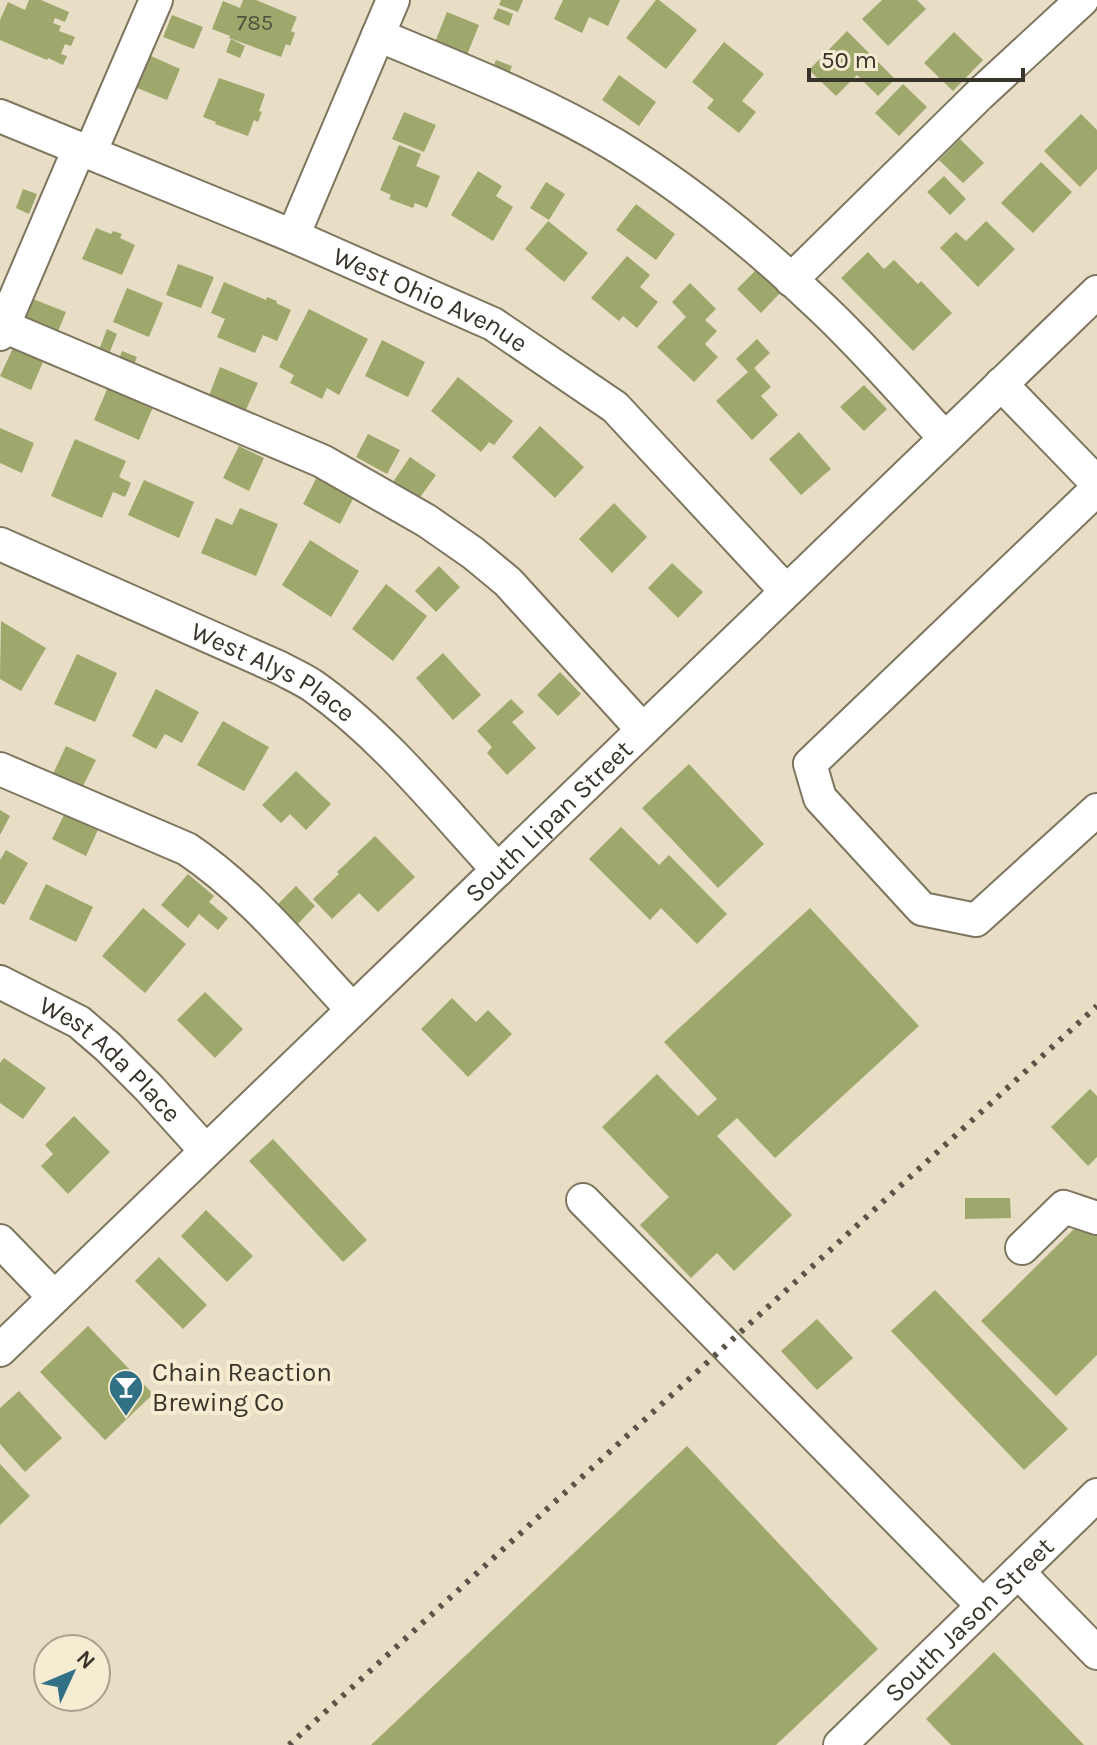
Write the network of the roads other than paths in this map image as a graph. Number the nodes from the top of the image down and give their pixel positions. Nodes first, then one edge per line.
1 (156, 0) edge
2 (393, 0) edge
3 (1082, 0) edge
4 (378, 35) junction
5 (0, 116) edge
6 (85, 151) junction
7 (293, 236) junction
8 (791, 280) junction
9 (1097, 292) edge
10 (2, 330) edge
11 (1001, 384) junction
12 (945, 438) junction
13 (1097, 486) edge
14 (0, 544) edge
15 (786, 591) junction
16 (642, 729) junction
17 (0, 769) edge
18 (1097, 810) edge
19 (498, 870) junction
20 (0, 982) edge
21 (352, 1009) junction
22 (206, 1151) junction
23 (583, 1200) dead end
24 (1097, 1218) edge
25 (0, 1241) edge
26 (1022, 1248) dead end
27 (54, 1297) junction
28 (0, 1350) edge
29 (1095, 1502) edge
30 (1018, 1572) junction
31 (983, 1606) junction
32 (1097, 1653) edge
33 (840, 1745) edge

1 - 6 street
2 - 4 street
3 - 8 street
4 - 7 street
4 - 8 street
5 - 6 street, West Ohio Avenue
6 - 7 street, West Ohio Avenue
6 - 10 street
7 - 15 street, West Ohio Avenue
8 - 12 street
9 - 11 street, South Lipan Street
10 - 16 street
11 - 12 street, South Lipan Street
11 - 13 street
12 - 15 street, South Lipan Street
13 - 18 street
14 - 19 street, West Alys Place
15 - 16 street, South Lipan Street
16 - 19 street, South Lipan Street
17 - 21 street
19 - 21 street, South Lipan Street
20 - 22 street, West Ada Place
21 - 22 street, South Lipan Street
22 - 27 street, South Lipan Street
23 - 31 street
24 - 26 street
25 - 27 street
27 - 28 street, South Lipan Street
29 - 30 street, South Jason Street
30 - 31 street, South Jason Street
30 - 32 street
31 - 33 street, South Jason Street

